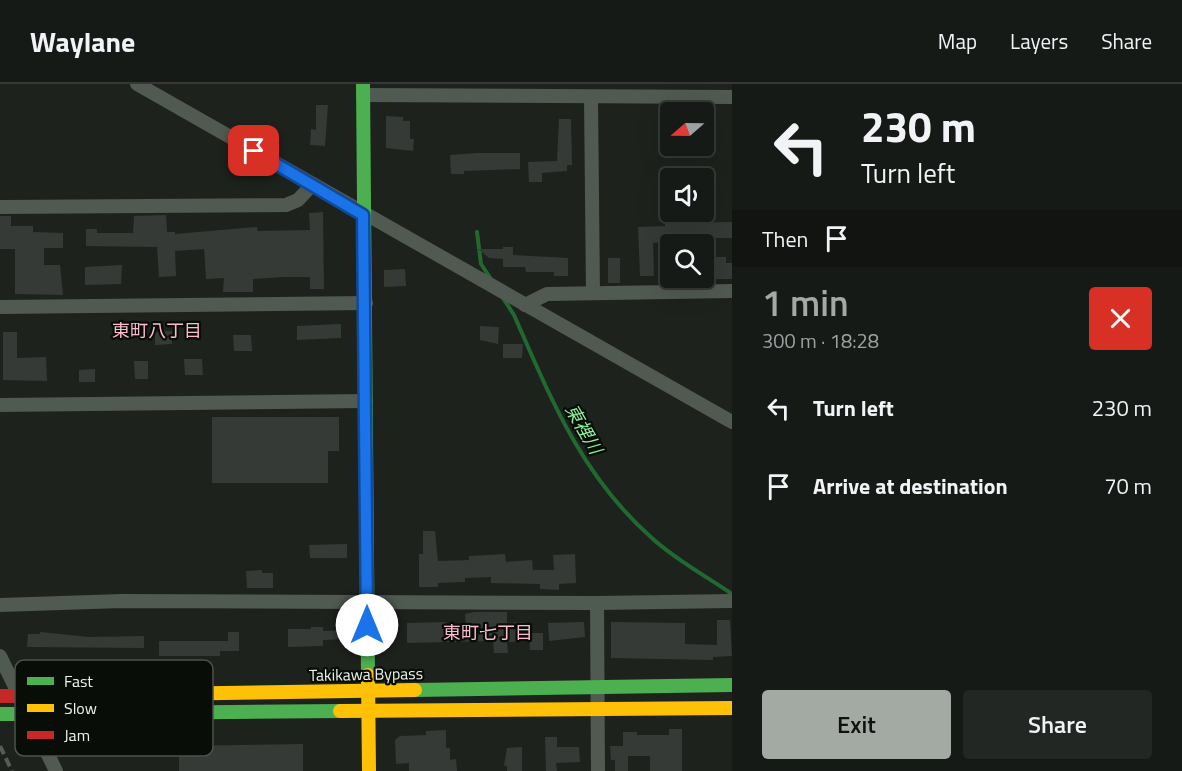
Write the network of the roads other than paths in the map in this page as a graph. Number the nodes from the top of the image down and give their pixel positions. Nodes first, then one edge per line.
1 (137, 84) edge
2 (363, 90) edge
3 (732, 97) edge
4 (591, 98) junction
5 (313, 184) junction
6 (0, 207) edge
7 (363, 215) junction
8 (732, 291) edge
9 (593, 293) junction
10 (366, 303) junction
11 (525, 305) junction
12 (0, 307) edge
13 (366, 401) junction
14 (0, 405) edge
15 (732, 422) edge
16 (732, 601) edge
17 (367, 602) junction
18 (597, 603) junction
19 (0, 605) edge
20 (0, 656) edge
21 (732, 685) edge
22 (15, 687) edge
23 (599, 687) junction
24 (368, 690) junction
25 (213, 693) edge
26 (732, 708) edge
27 (597, 709) junction
28 (213, 713) edge
29 (368, 713) junction
30 (49, 756) edge
31 (56, 771) edge
32 (369, 771) edge
33 (598, 771) edge

1 - 5 street
2 - 4 street
2 - 7 main road
3 - 4 street
4 - 9 street
5 - 6 street
5 - 7 street
7 - 10 main road
7 - 11 street
8 - 9 street
9 - 11 street
10 - 12 street
10 - 13 main road
11 - 15 street
13 - 14 street
13 - 17 main road
16 - 18 street
17 - 18 street
17 - 19 street
17 - 24 main road
18 - 23 street
20 - 22 street
21 - 23 main road, Takikawa Bypass
23 - 24 main road, Takikawa Bypass
23 - 27 street
24 - 25 main road, Takikawa Bypass, bridge
24 - 29 main road
26 - 27 main road
27 - 29 main road
27 - 33 street
28 - 29 main road, bridge
29 - 32 main road
30 - 31 street

